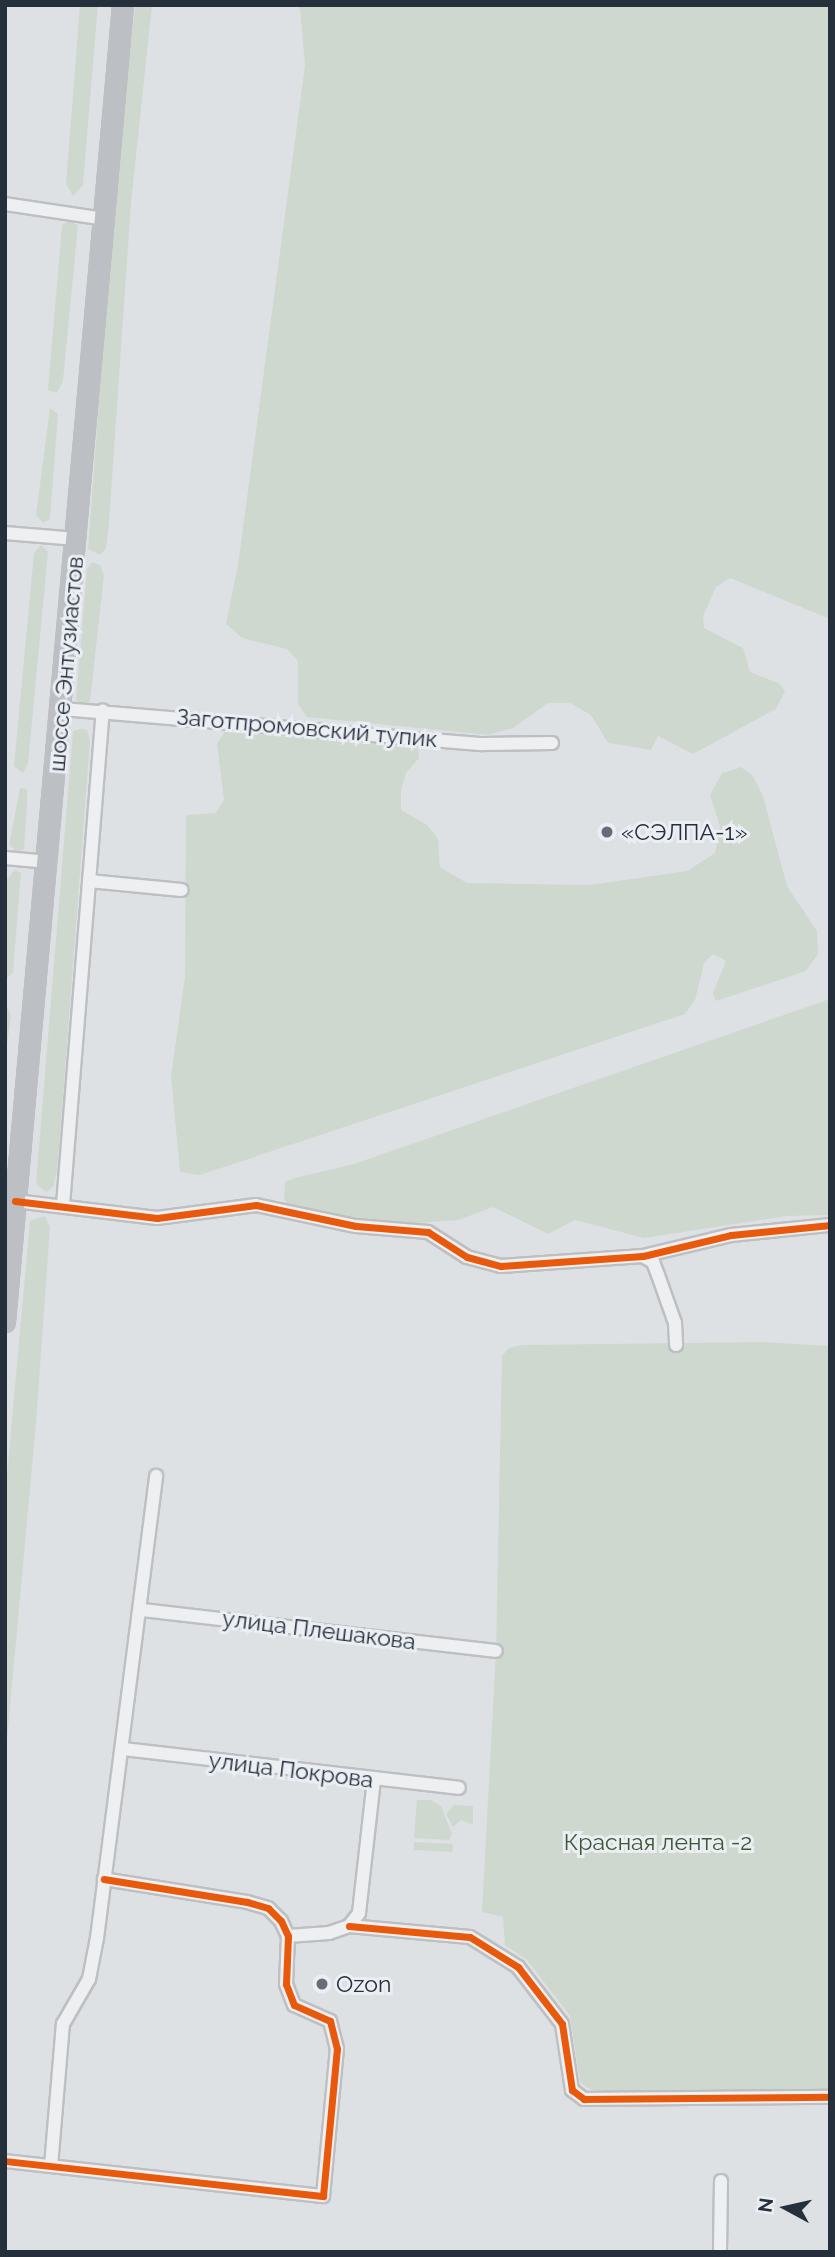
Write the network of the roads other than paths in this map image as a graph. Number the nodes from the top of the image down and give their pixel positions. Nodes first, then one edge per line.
1 (123, 5) edge
2 (5, 204) edge
3 (105, 219) junction
4 (5, 533) edge
5 (77, 539) junction
6 (62, 709) junction
7 (103, 711) junction
8 (552, 743) dead end
9 (5, 858) edge
10 (49, 862) junction
11 (89, 881) junction
12 (182, 890) dead end
13 (15, 1201) junction
14 (63, 1205) junction
15 (830, 1224) edge
16 (643, 1256) junction
17 (5, 1322) edge
18 (676, 1345) dead end
19 (156, 1476) dead end
20 (142, 1610) junction
21 (496, 1651) dead end
22 (122, 1749) junction
23 (374, 1780) junction
24 (459, 1788) dead end
25 (104, 1879) junction
26 (349, 1926) junction
27 (288, 1936) junction
28 (830, 2097) edge
29 (5, 2161) edge
30 (51, 2166) junction
31 (721, 2181) dead end
32 (720, 2252) edge

1 - 3 main road, шоссе Энтузиастов
2 - 3 street
3 - 5 main road, шоссе Энтузиастов
4 - 5 street
5 - 6 main road, шоссе Энтузиастов
6 - 7 street, Заготпромовский тупик
6 - 10 main road, шоссе Энтузиастов
7 - 8 street, Заготпромовский тупик
7 - 11 street
9 - 10 street
10 - 13 main road, шоссе Энтузиастов
11 - 12 street
11 - 14 street
13 - 14 street
13 - 17 main road, шоссе Энтузиастов
14 - 16 street
15 - 16 street
16 - 18 street
19 - 20 street
20 - 21 street, улица Плешакова
20 - 22 street
22 - 23 street, улица Покрова
22 - 25 street
23 - 24 street, улица Покрова
23 - 26 street
25 - 27 street
25 - 30 street
26 - 27 street
26 - 28 street
27 - 30 street
29 - 30 street
31 - 32 street

